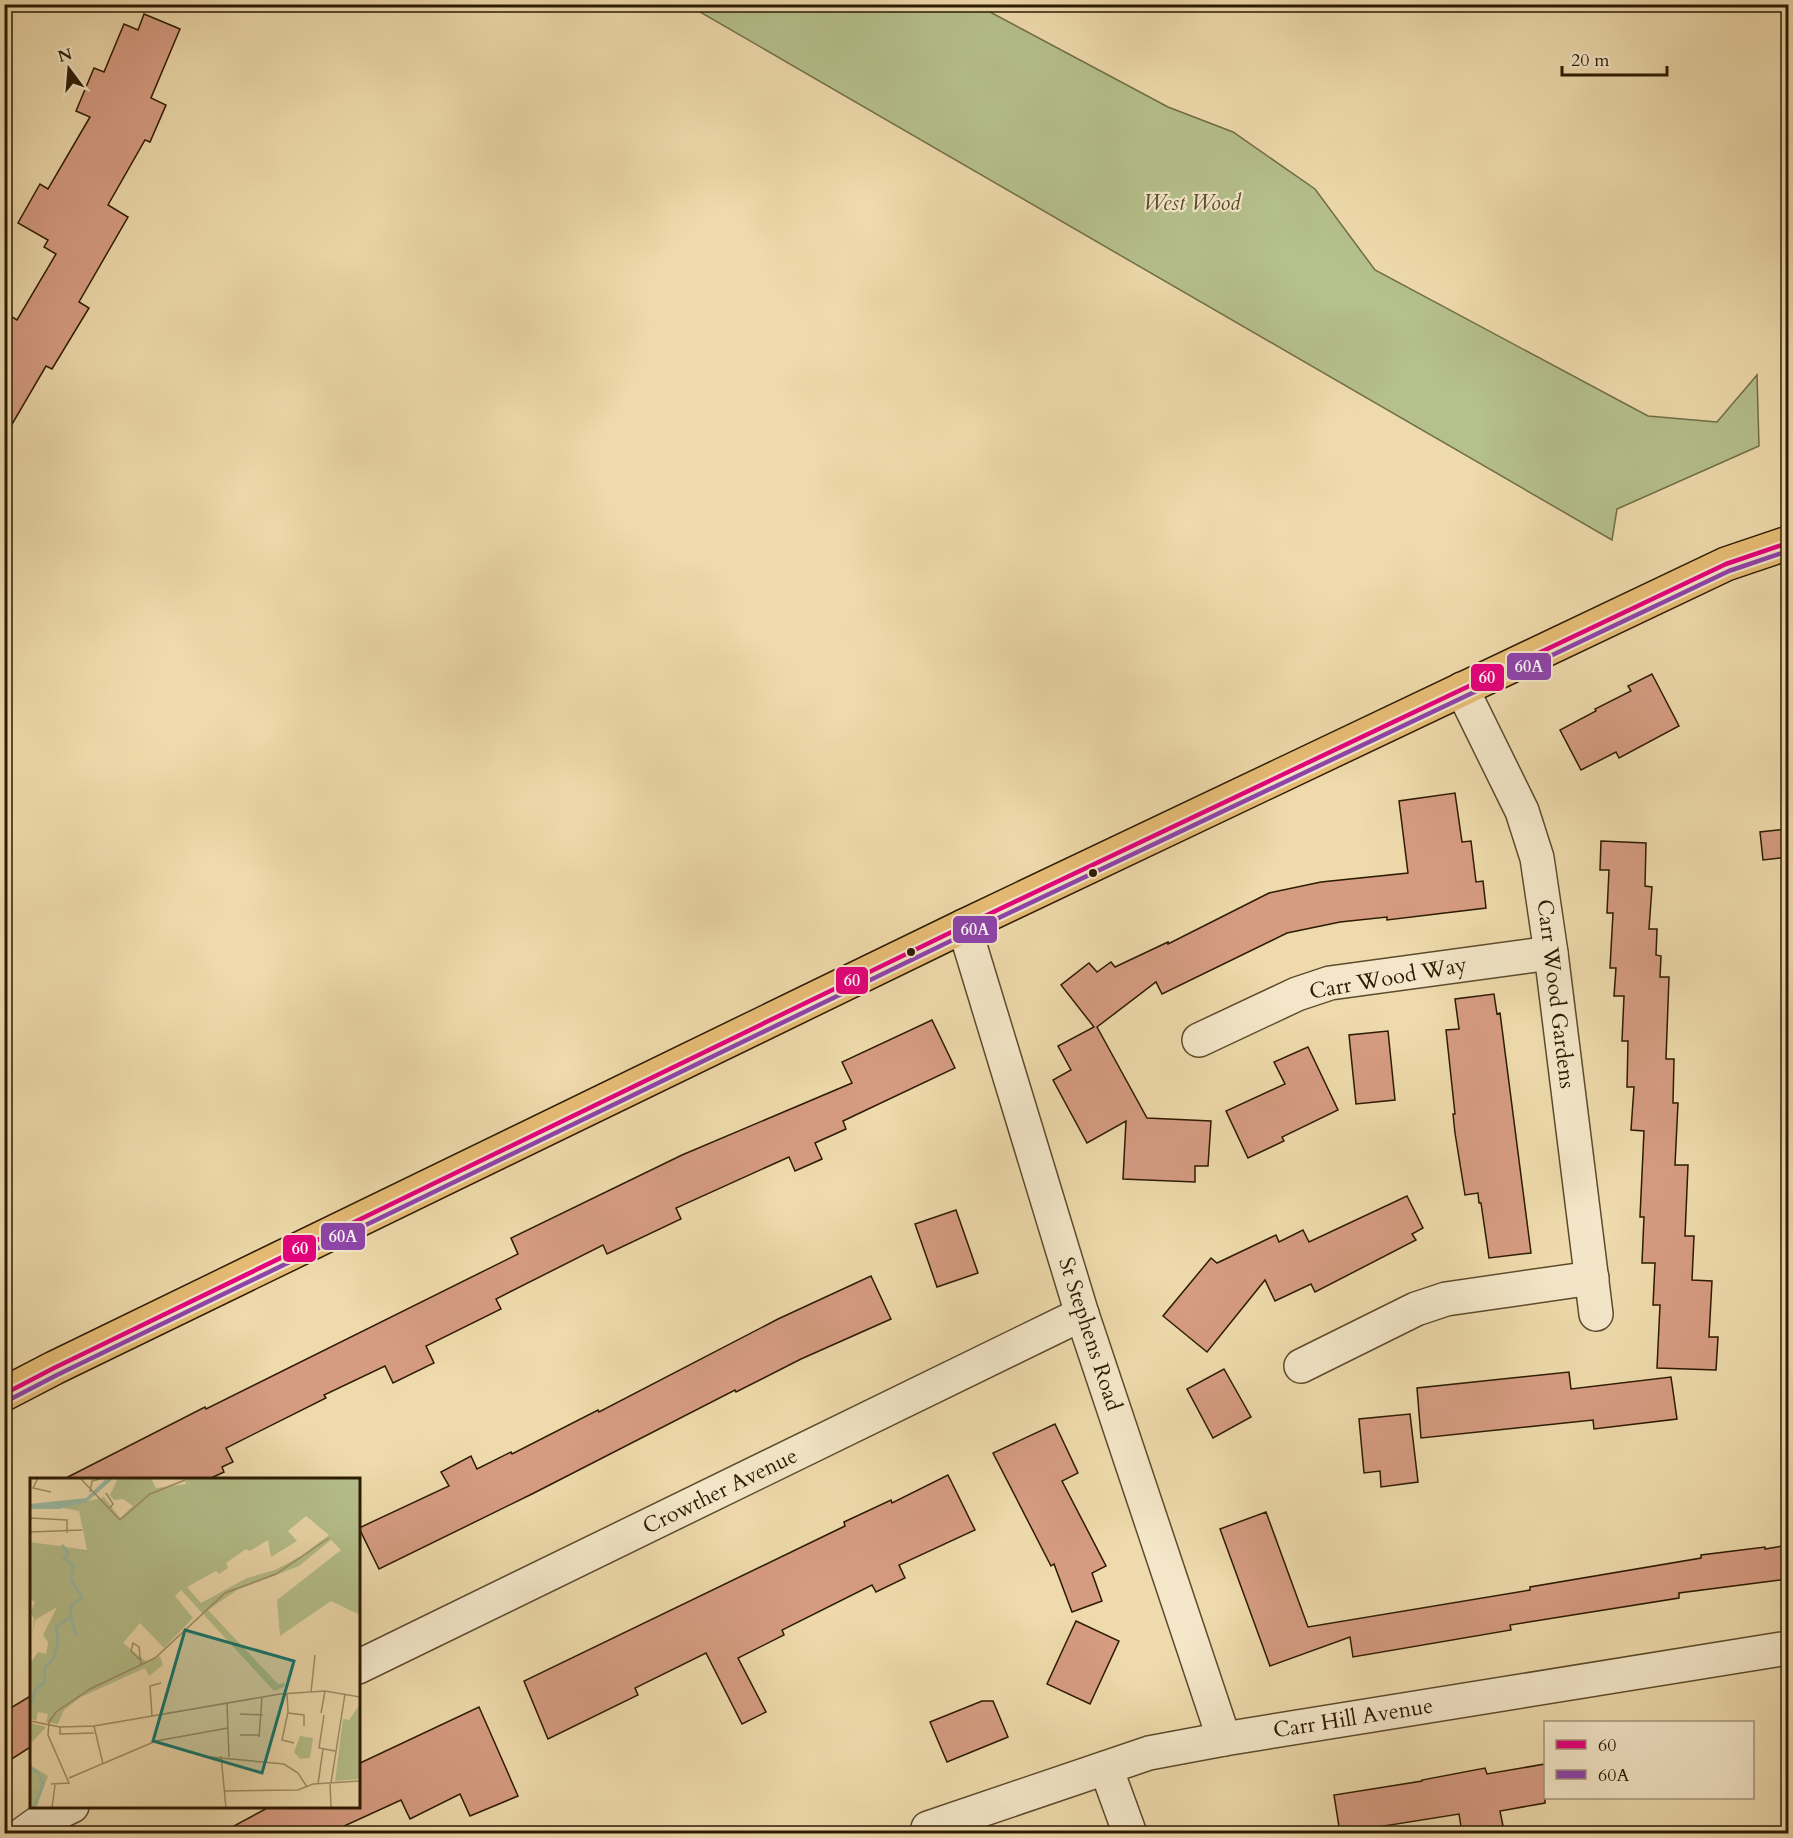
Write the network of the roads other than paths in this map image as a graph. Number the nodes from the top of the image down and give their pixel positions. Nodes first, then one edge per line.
1 (1788, 543) edge
2 (1462, 689) junction
3 (964, 926) junction
4 (1551, 953) junction
5 (1199, 1040) dead end
6 (1592, 1278) junction
7 (1082, 1314) junction
8 (1596, 1314) dead end
9 (1301, 1366) dead end
10 (4, 1394) edge
11 (1788, 1648) edge
12 (360, 1666) edge
13 (1224, 1738) junction
14 (1106, 1768) junction
15 (68, 1808) edge
16 (928, 1828) dead end
17 (23, 1833) edge
18 (1130, 1833) edge

1 - 2 main road
2 - 3 main road
2 - 4 street, Carr Wood Gardens
3 - 7 street, St Stephens Road
3 - 10 main road
4 - 5 street, Carr Wood Way
4 - 6 street, Carr Wood Gardens
6 - 8 street, Carr Wood Gardens
6 - 9 street
7 - 12 street, Crowther Avenue
7 - 13 street, St Stephens Road
11 - 13 street, Carr Hill Avenue
13 - 14 street, Carr Hill Avenue
14 - 16 street, Carr Hill Avenue
14 - 18 street
15 - 17 street

